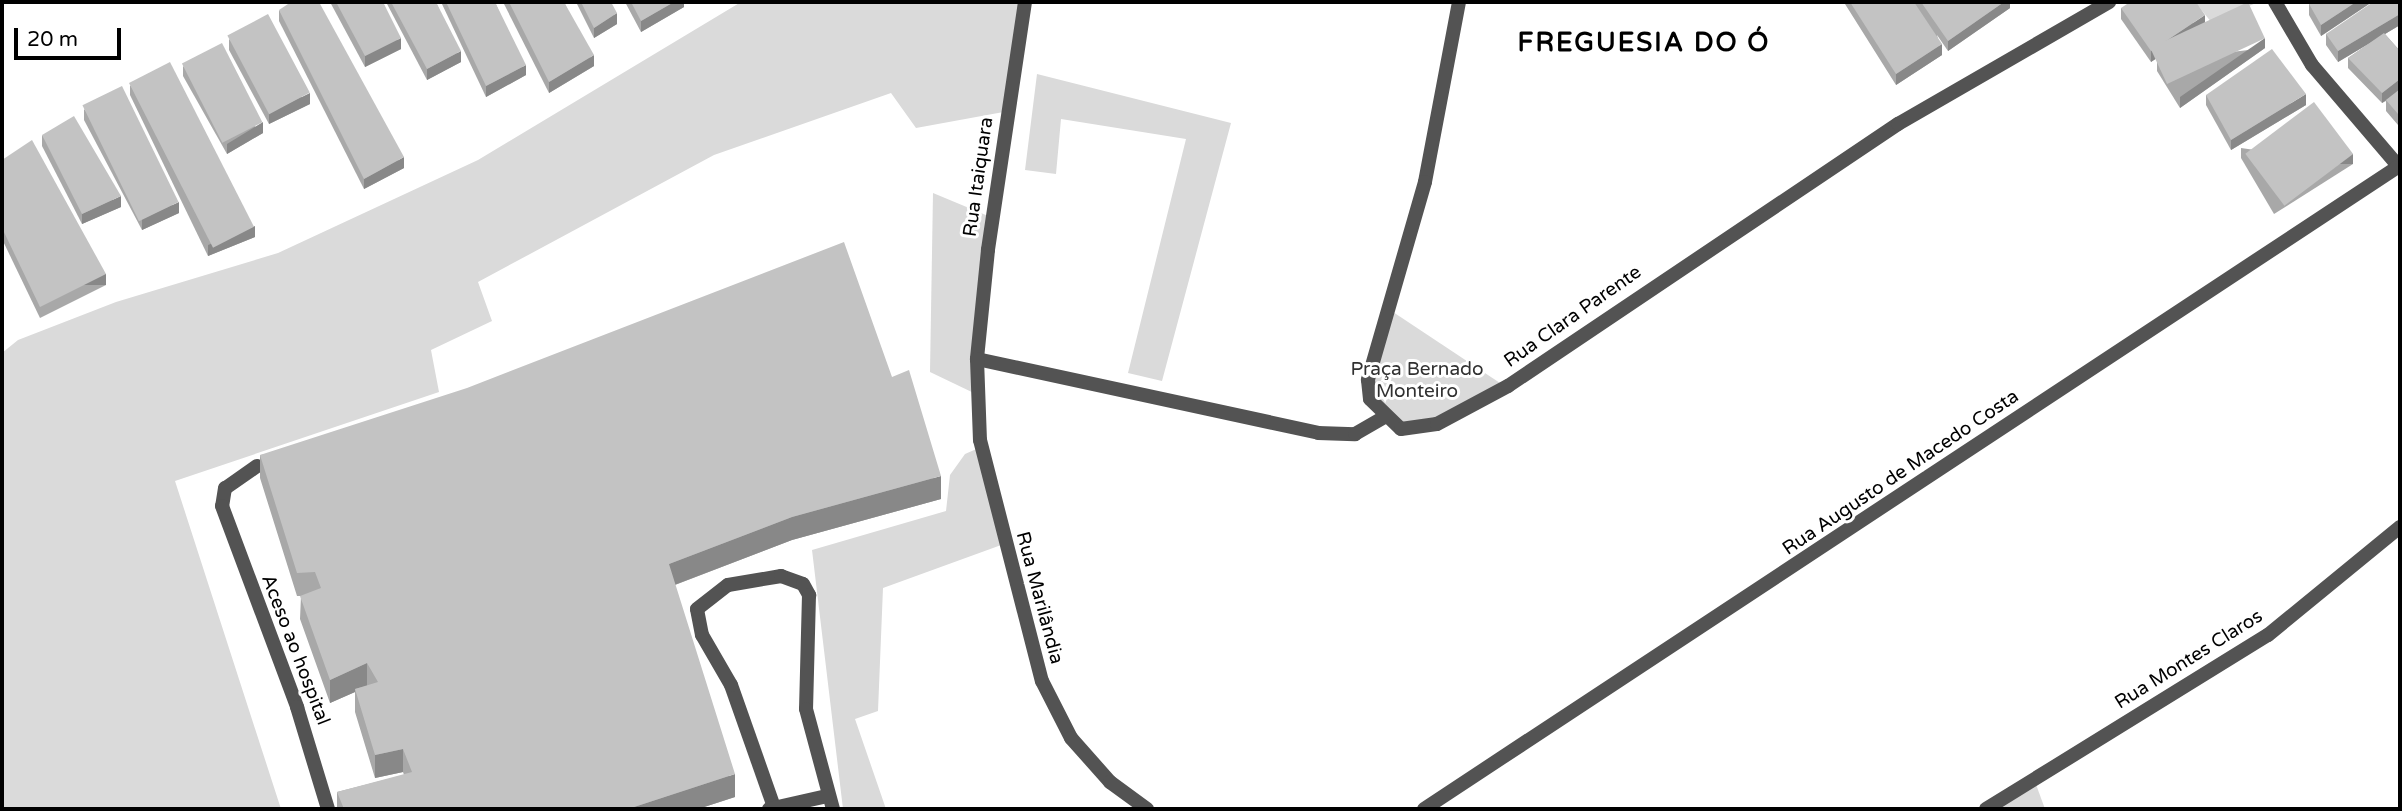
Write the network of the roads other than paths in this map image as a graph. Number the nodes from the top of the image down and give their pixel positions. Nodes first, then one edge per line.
1 (1025, 2) edge
2 (1459, 2) edge
3 (2109, 2) edge
4 (2275, 2) edge
5 (2400, 167) edge
6 (977, 359) junction
7 (1383, 418) junction
8 (257, 466) dead end
9 (2400, 527) edge
10 (830, 802) edge
11 (771, 808) edge
12 (328, 809) edge
13 (1147, 809) edge
14 (1424, 809) edge
15 (1986, 809) edge

1 - 6 street, Rua Itaiquara
2 - 7 street
3 - 7 street, Rua Clara Parente
4 - 5 street
5 - 14 street, Rua Augusto de Macedo Costa
6 - 7 street
6 - 13 street, Rua Marilândia
8 - 12 street, Aceso ao hospital
9 - 15 street, Rua Montes Claros
10 - 11 street
10 - 11 street

